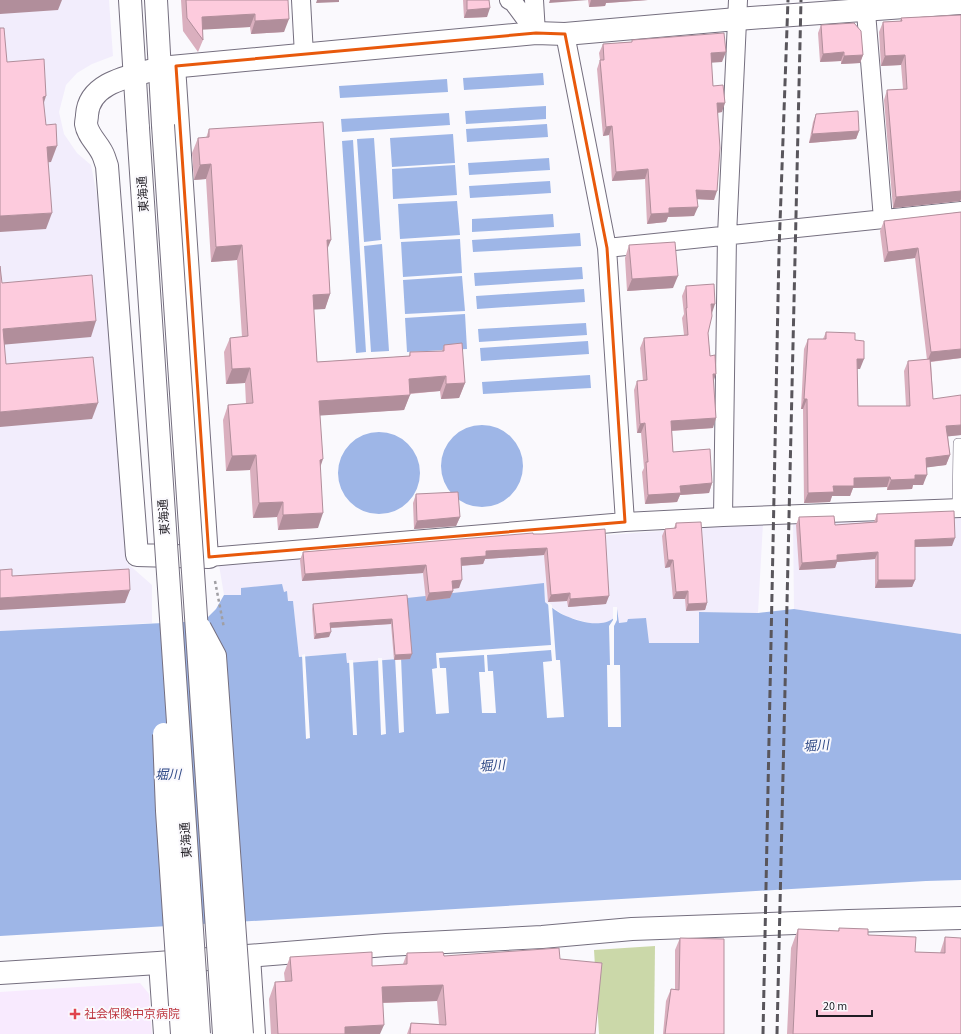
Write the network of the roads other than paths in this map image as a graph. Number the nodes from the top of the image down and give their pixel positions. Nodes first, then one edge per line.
1 (130, 0) edge
2 (156, 0) edge
3 (300, 0) edge
4 (509, 0) edge
5 (534, 0) edge
6 (961, 3) edge
7 (865, 5) edge
8 (738, 10) edge
9 (536, 33) junction
10 (565, 34) junction
11 (304, 54) junction
12 (168, 67) junction
13 (135, 75) junction
14 (961, 211) edge
15 (883, 219) junction
16 (727, 235) junction
17 (607, 248) junction
18 (961, 443) edge
19 (959, 508) edge
20 (723, 517) junction
21 (625, 522) junction
22 (208, 557) junction
23 (171, 621) junction
24 (197, 624) junction
25 (961, 918) edge
26 (251, 956) junction
27 (158, 963) junction
28 (0, 973) edge
29 (164, 1034) edge
30 (182, 1034) edge
31 (199, 1034) edge
32 (224, 1034) edge
33 (242, 1034) edge
34 (256, 1034) edge

1 - 13 main road, 東海通
2 - 12 main road, 東海通
3 - 11 street
4 - 9 street
5 - 9 street
6 - 7 main road
7 - 8 main road
7 - 15 street
8 - 10 main road
8 - 16 street
9 - 10 main road
9 - 11 main road
10 - 17 street
11 - 12 main road
12 - 13 main road
12 - 22 street
12 - 24 main road, 東海通, bridge
13 - 22 main road
13 - 23 main road, 東海通, bridge
14 - 15 street
15 - 16 street
16 - 17 street
16 - 20 street
17 - 21 street
18 - 19 lane
19 - 20 street
20 - 21 street
21 - 22 street
23 - 30 main road, bridge
23 - 31 main road, 東海通, bridge
24 - 32 main road, 東海通, bridge
24 - 33 main road, bridge
25 - 26 main road
26 - 27 main road
26 - 34 street
27 - 28 main road
27 - 29 street

